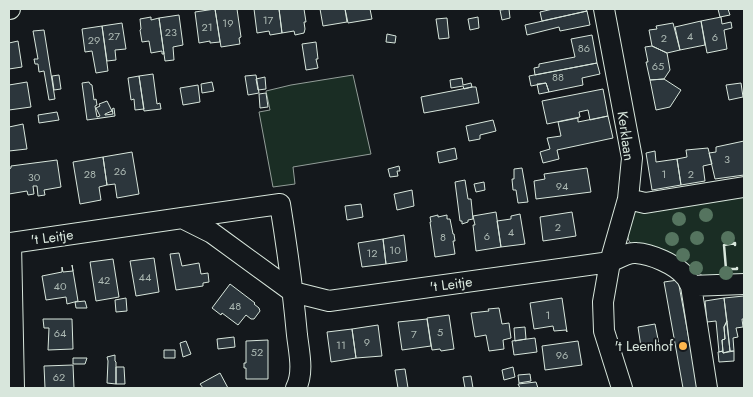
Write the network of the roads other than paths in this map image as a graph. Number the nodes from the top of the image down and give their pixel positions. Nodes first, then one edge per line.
1 (604, 9) edge
2 (744, 187) edge
3 (628, 199) junction
4 (182, 218) junction
5 (10, 243) edge
6 (610, 262) junction
7 (744, 284) edge
8 (690, 286) junction
9 (294, 292) junction
10 (14, 388) edge
11 (296, 388) edge
12 (622, 388) edge
13 (707, 388) edge

1 - 3 street, Kerklaan
2 - 3 street
3 - 6 street, Kerklaan
4 - 5 street, 't Leitje
4 - 9 street, 't Leitje
4 - 9 street, 't Leitje
5 - 10 street, 't Leitje
6 - 8 street, 't Leitje
6 - 9 street, 't Leitje
6 - 12 street, Kerklaan
7 - 8 street
8 - 13 street
9 - 11 street, 't Leitje

